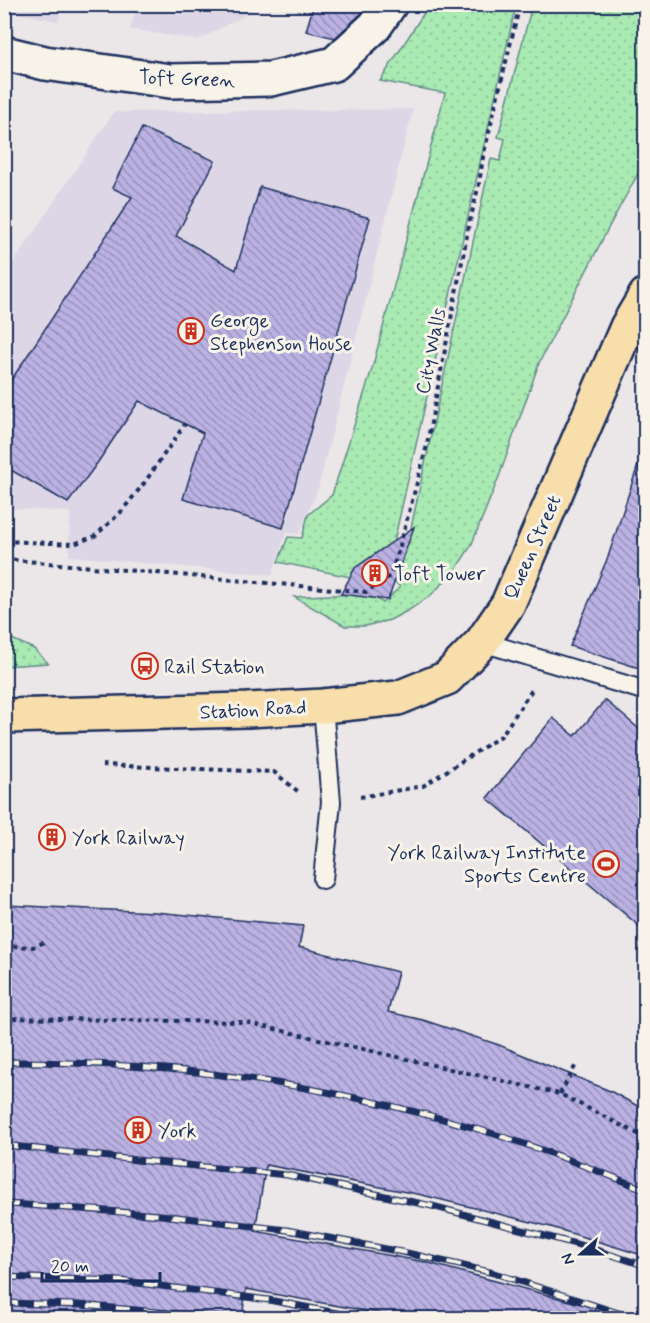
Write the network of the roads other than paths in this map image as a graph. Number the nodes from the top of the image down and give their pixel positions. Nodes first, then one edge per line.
1 (390, 4) edge
2 (4, 53) edge
3 (645, 295) edge
4 (483, 642) junction
5 (645, 691) edge
6 (323, 705) junction
7 (4, 716) edge
8 (323, 879) dead end

1 - 2 street, Toft Green
3 - 4 main road, Queen Street
4 - 5 lane
4 - 6 main road, Station Road
6 - 7 main road, Station Road
6 - 8 lane

